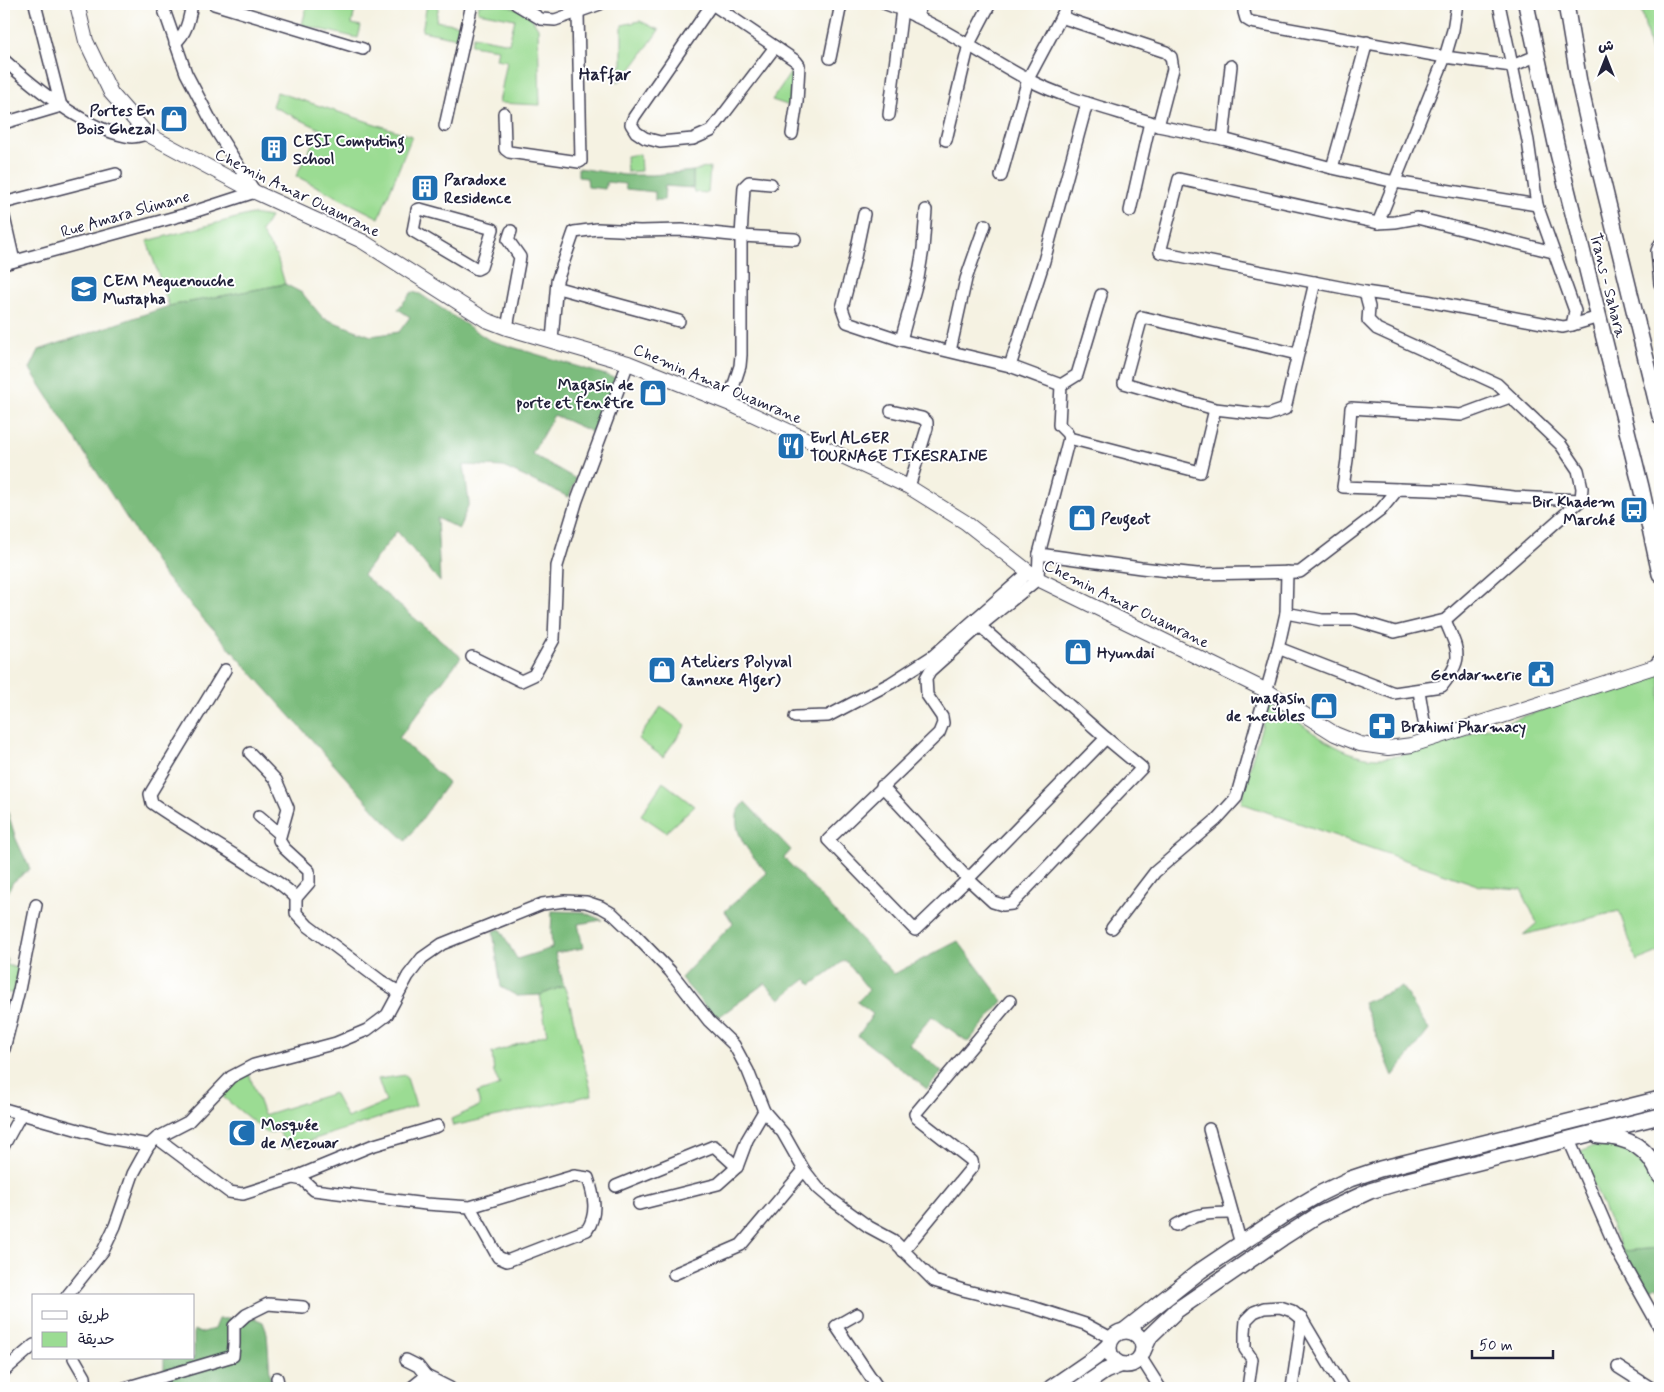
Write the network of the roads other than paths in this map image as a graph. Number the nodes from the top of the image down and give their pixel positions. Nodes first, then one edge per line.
1 (35, 4) edge
2 (77, 4) edge
3 (162, 4) edge
4 (192, 4) edge
5 (214, 4) edge
6 (472, 4) edge
7 (516, 4) edge
8 (600, 4) edge
9 (712, 4) edge
10 (840, 4) edge
11 (886, 4) edge
12 (922, 4) edge
13 (990, 4) edge
14 (1068, 4) edge
15 (1245, 4) edge
16 (1457, 4) edge
17 (1499, 4) edge
18 (1526, 4) edge
19 (1566, 4) edge
20 (902, 10) junction
21 (578, 13) junction
22 (916, 17) junction
23 (1061, 17) junction
24 (1367, 42) junction
25 (174, 43) junction
26 (969, 44) junction
27 (775, 46) junction
28 (363, 49) dead end
29 (1536, 56) junction
30 (1445, 57) junction
31 (830, 58) dead end
32 (4, 60) edge
33 (1231, 66) dead end
34 (1512, 66) junction
35 (1028, 79) junction
36 (1087, 103) junction
37 (61, 106) junction
38 (504, 113) dead end
39 (889, 115) dead end
40 (4, 123) edge
41 (1154, 124) junction
42 (446, 126) dead end
43 (148, 134) junction
44 (792, 134) dead end
45 (1223, 139) junction
46 (946, 140) dead end
47 (1332, 168) junction
48 (116, 174) dead end
49 (1001, 176) dead end
50 (1394, 182) junction
51 (771, 184) dead end
52 (255, 192) junction
53 (1537, 205) junction
54 (4, 206) edge
55 (926, 210) dead end
56 (1130, 211) dead end
57 (864, 214) dead end
58 (4, 216) edge
59 (1378, 223) junction
60 (985, 225) dead end
61 (493, 229) joint
62 (511, 231) dead end
63 (741, 236) junction
64 (795, 239) dead end
65 (1660, 244) edge
66 (1553, 252) junction
67 (9, 262) edge
68 (1316, 282) junction
69 (1660, 284) edge
70 (558, 288) junction
71 (1366, 292) junction
72 (1102, 295) dead end
73 (1599, 317) junction
74 (679, 321) dead end
75 (1572, 325) junction
76 (507, 328) junction
77 (552, 340) junction
78 (901, 340) junction
79 (950, 351) junction
80 (1297, 354) junction
81 (628, 362) junction
82 (1010, 366) junction
83 (1656, 384) edge
84 (1061, 385) junction
85 (1510, 397) junction
86 (728, 403) junction
87 (1215, 410) junction
88 (891, 411) dead end
89 (1660, 416) edge
90 (1069, 438) junction
91 (909, 487) junction
92 (1398, 489) junction
93 (1581, 500) junction
94 (1039, 554) junction
95 (1287, 572) junction
96 (1660, 574) edge
97 (1033, 576) junction
98 (1286, 613) junction
99 (1445, 620) junction
100 (980, 626) junction
101 (1277, 653) junction
102 (472, 657) dead end
103 (1659, 665) edge
104 (225, 670) dead end
105 (1266, 691) junction
106 (1419, 691) junction
107 (795, 717) dead end
108 (1106, 738) junction
109 (1427, 740) junction
110 (250, 753) dead end
111 (882, 786) junction
112 (259, 816) dead end
113 (280, 834) junction
114 (968, 880) junction
115 (296, 898) junction
116 (36, 905) dead end
117 (1112, 928) dead end
118 (399, 992) junction
119 (1010, 1001) dead end
120 (7, 1024) edge
121 (4, 1049) edge
122 (1660, 1100) edge
123 (4, 1109) edge
124 (764, 1112) junction
125 (22, 1114) junction
126 (1660, 1116) edge
127 (438, 1126) dead end
128 (1210, 1129) dead end
129 (1576, 1138) junction
130 (153, 1141) junction
131 (4, 1145) edge
132 (737, 1167) junction
133 (804, 1170) junction
134 (1660, 1176) edge
135 (293, 1178) junction
136 (616, 1186) dead end
137 (639, 1204) dead end
138 (470, 1207) junction
139 (1232, 1213) junction
140 (1176, 1225) dead end
141 (1241, 1244) junction
142 (903, 1251) junction
143 (674, 1274) dead end
144 (69, 1294) edge
145 (303, 1307) dead end
146 (857, 1314) dead end
147 (1302, 1319) junction
148 (1660, 1328) edge
149 (1124, 1330) junction
150 (1110, 1342) junction
151 (32, 1347) edge
152 (1142, 1354) junction
153 (75, 1360) edge
154 (406, 1360) dead end
155 (1120, 1364) junction
156 (1618, 1367) dead end
157 (4, 1371) edge
158 (426, 1376) junction
159 (86, 1388) edge
160 (125, 1388) edge
161 (411, 1388) edge
162 (450, 1388) edge
163 (878, 1388) edge
164 (1051, 1388) edge
165 (1080, 1388) edge
166 (1160, 1388) edge
167 (1248, 1388) edge
168 (1292, 1388) edge
169 (1343, 1388) edge
170 (1651, 1388) edge

1 - 37 street
2 - 43 main road, Chemin Amar Ouamrane
3 - 25 street
4 - 25 street
5 - 28 street
6 - 42 street
7 - 21 street
8 - 21 street
9 - 27 street
9 - 27 street
10 - 31 street
11 - 20 street
12 - 22 street
13 - 26 street
14 - 23 street
15 - 24 street
16 - 30 street
17 - 34 street
18 - 29 highway, Trans - Sahara
19 - 83 highway, Trans - Sahara
20 - 22 street
20 - 39 street
21 - 38 street
22 - 26 street
23 - 35 street
23 - 41 street
24 - 30 street
24 - 47 street
25 - 52 street
26 - 35 street
26 - 46 street
27 - 44 street
29 - 34 street
29 - 73 highway, Trans - Sahara
30 - 34 street
30 - 50 street
32 - 37 street
33 - 45 street
34 - 53 street
35 - 36 street
35 - 49 street
36 - 41 street
36 - 82 street
37 - 40 street
37 - 43 street
41 - 45 street
41 - 56 street
43 - 52 main road, Chemin Amar Ouamrane
45 - 47 street
47 - 50 street
48 - 54 street
50 - 53 street
50 - 59 street
51 - 63 street
52 - 67 street, Rue Amara Slimane
52 - 76 main road, Chemin Amar Ouamrane
53 - 66 street
55 - 78 street
57 - 78 street
58 - 67 street
59 - 66 street
59 - 68 street
60 - 79 street
61 - 61 street
62 - 76 street
63 - 64 street
63 - 70 street
63 - 86 street
65 - 69 street
66 - 75 street
68 - 71 street
68 - 80 street
70 - 74 street
70 - 77 street
71 - 75 street
71 - 85 street
72 - 84 street
73 - 75 street
73 - 96 highway, Trans - Sahara
76 - 77 main road, Chemin Amar Ouamrane
77 - 81 main road, Chemin Amar Ouamrane
78 - 79 street
79 - 82 street
80 - 87 street
80 - 87 street
81 - 86 main road, Chemin Amar Ouamrane
81 - 102 street
82 - 84 street
83 - 89 highway, Trans - Sahara
84 - 90 street
85 - 92 street
85 - 93 street
86 - 91 main road, Chemin Amar Ouamrane
87 - 90 street
88 - 91 street
90 - 94 street
91 - 97 main road, Chemin Amar Ouamrane
92 - 93 street
92 - 95 street
93 - 99 street
94 - 95 street
94 - 97 street
95 - 98 street
97 - 100 street
97 - 105 main road, Chemin Amar Ouamrane
97 - 107 street
98 - 99 street
98 - 101 street
99 - 106 street
100 - 108 street
100 - 111 street
101 - 105 street
101 - 106 street
103 - 109 main road, Chemin Amar Ouamrane
104 - 115 street
105 - 109 main road, Chemin Amar Ouamrane
105 - 117 street
106 - 109 street
108 - 114 street
108 - 114 street
110 - 113 street
111 - 114 street
111 - 114 street
112 - 113 street
113 - 115 street
115 - 118 street
116 - 120 street
118 - 124 street
118 - 130 street
119 - 142 street
120 - 121 street
122 - 141 highway
123 - 125 street
124 - 132 street
124 - 133 street
125 - 130 street
125 - 131 street
126 - 129 highway
127 - 135 street
128 - 139 street
129 - 134 highway
129 - 148 street
129 - 152 highway
130 - 135 street
130 - 144 street
132 - 136 street
132 - 137 street
133 - 142 street
133 - 143 street
135 - 138 street
138 - 138 street
139 - 140 street
139 - 141 street
141 - 149 highway
142 - 150 street
145 - 160 street
146 - 163 street
147 - 167 street
147 - 168 street
147 - 169 street
149 - 150 highway
149 - 152 highway
150 - 155 highway
150 - 164 highway
151 - 157 street
152 - 155 highway
152 - 166 street
153 - 159 street
154 - 158 street
155 - 165 highway
156 - 170 street
158 - 161 street
158 - 162 street

